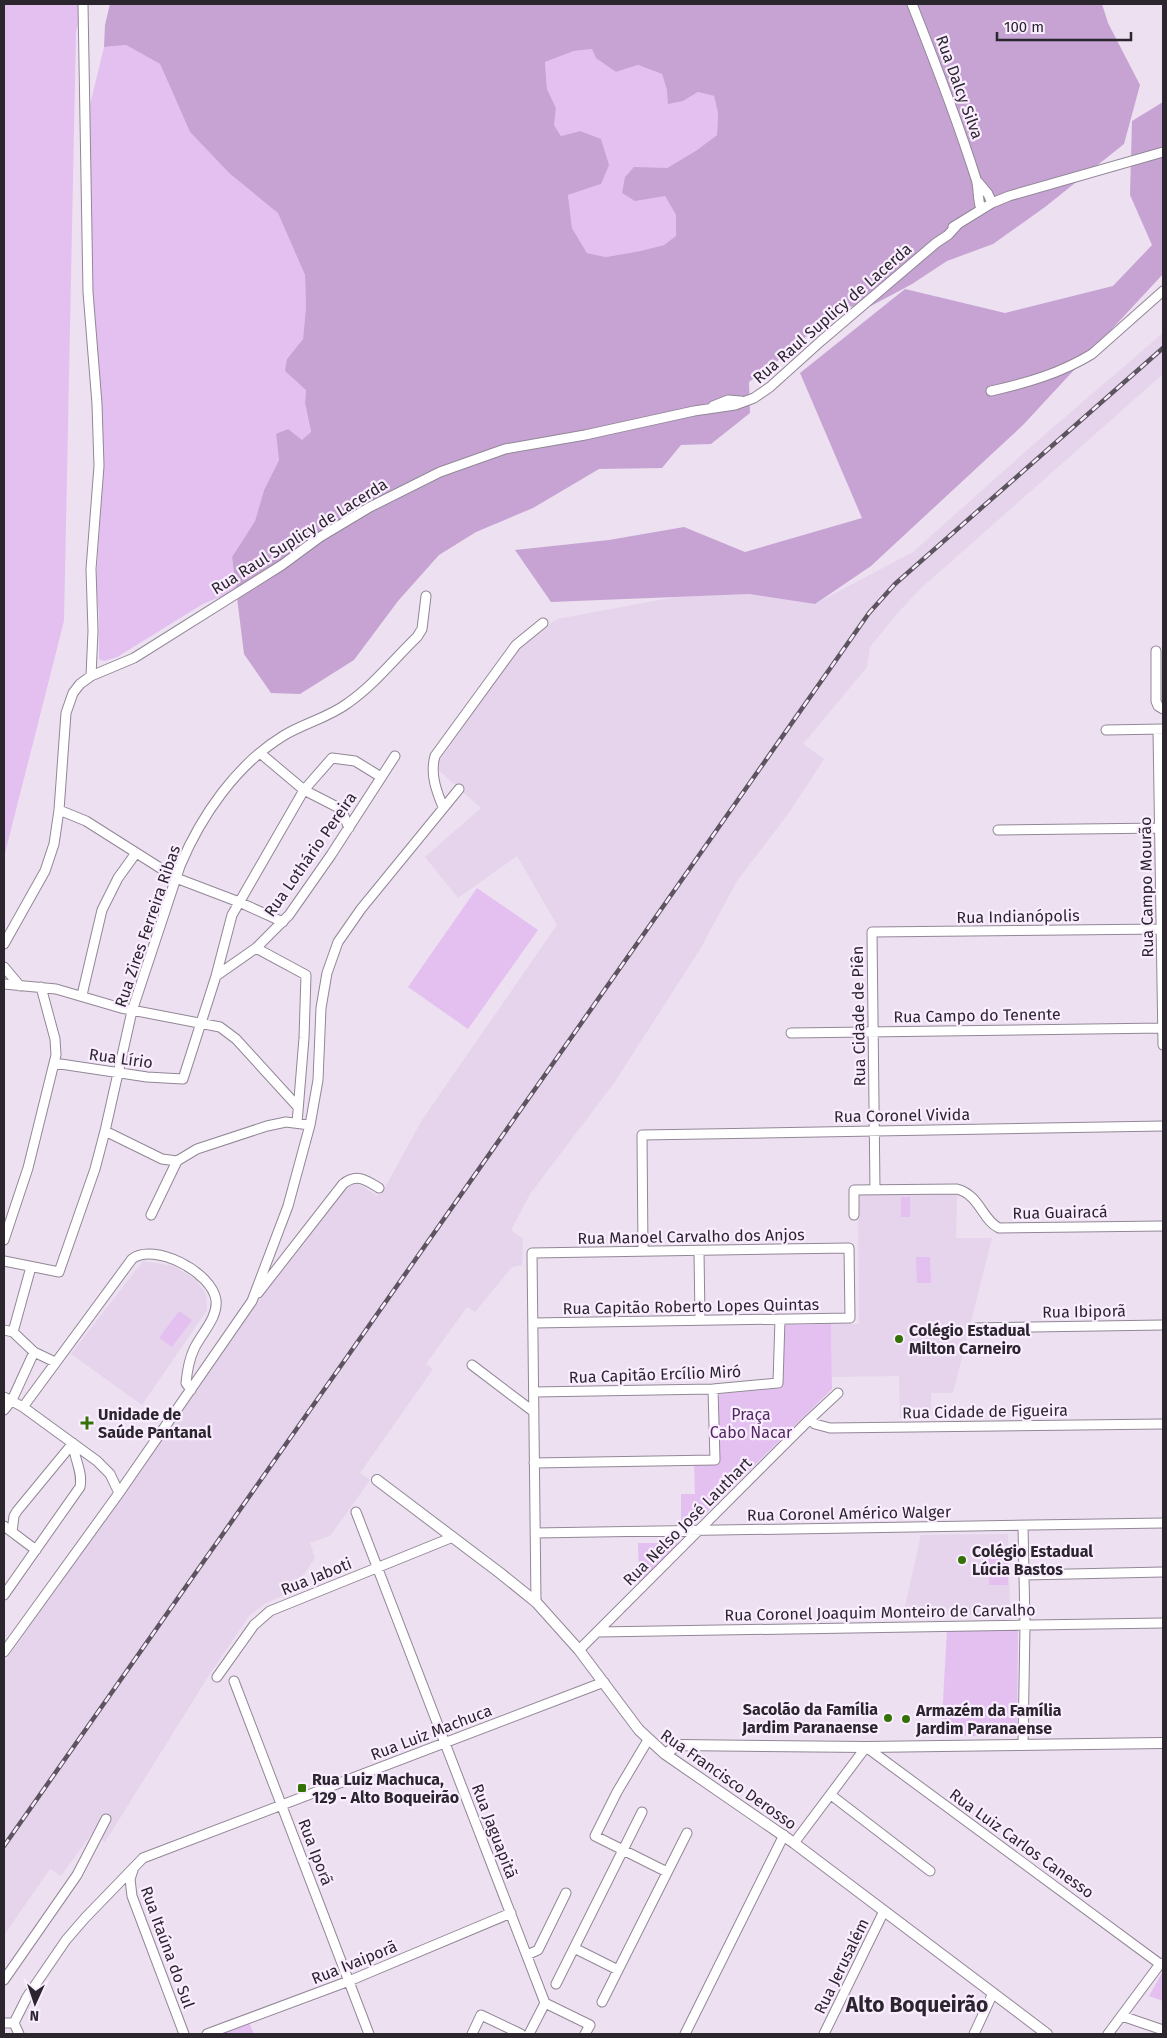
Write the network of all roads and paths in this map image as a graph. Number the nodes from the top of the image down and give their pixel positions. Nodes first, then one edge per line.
1 (83, 4) edge
2 (912, 4) edge
3 (1163, 152) edge
4 (978, 182) junction
5 (992, 203) junction
6 (981, 209) junction
7 (1163, 291) edge
8 (991, 391) dead end
9 (426, 596) dead end
10 (543, 623) dead end
11 (1156, 651) dead end
12 (91, 676) junction
13 (1163, 709) edge
14 (1162, 727) edge
15 (1106, 730) dead end
16 (260, 753) junction
17 (395, 756) dead end
18 (381, 777) junction
19 (459, 789) dead end
20 (304, 790) junction
21 (443, 807) junction
22 (60, 810) junction
23 (349, 828) junction
24 (1162, 828) edge
25 (998, 830) dead end
26 (136, 852) junction
27 (176, 878) junction
28 (238, 902) junction
29 (282, 922) junction
30 (1162, 929) edge
31 (872, 932) joint
32 (4, 944) edge
33 (256, 948) junction
34 (4, 967) edge
35 (216, 976) junction
36 (4, 984) edge
37 (20, 986) junction
38 (41, 987) junction
39 (82, 995) junction
40 (132, 1011) junction
41 (200, 1023) junction
42 (1163, 1028) edge
43 (873, 1032) junction
44 (791, 1033) dead end
45 (1163, 1045) edge
46 (54, 1062) junction
47 (118, 1073) junction
48 (298, 1106) junction
49 (297, 1122) junction
50 (310, 1125) junction
51 (1163, 1126) edge
52 (105, 1131) junction
53 (874, 1131) junction
54 (177, 1161) junction
55 (379, 1188) dead end
56 (875, 1190) junction
57 (151, 1215) dead end
58 (854, 1215) dead end
59 (1163, 1226) edge
60 (4, 1240) edge
61 (643, 1251) junction
62 (699, 1251) junction
63 (4, 1261) edge
64 (31, 1267) junction
65 (252, 1301) junction
66 (850, 1318) joint
67 (780, 1319) junction
68 (700, 1320) junction
69 (533, 1323) junction
70 (1163, 1325) edge
71 (976, 1328) dead end
72 (8, 1331) edge
73 (34, 1352) junction
74 (55, 1362) junction
75 (472, 1366) dead end
76 (713, 1389) junction
77 (191, 1390) junction
78 (534, 1392) junction
79 (838, 1393) dead end
80 (8, 1398) edge
81 (23, 1407) junction
82 (4, 1410) edge
83 (534, 1412) junction
84 (810, 1419) junction
85 (1163, 1424) edge
86 (73, 1443) junction
87 (534, 1463) junction
88 (377, 1480) dead end
89 (119, 1493) junction
90 (356, 1512) dead end
91 (1163, 1523) edge
92 (4, 1526) edge
93 (1022, 1526) junction
94 (699, 1531) junction
95 (12, 1532) junction
96 (535, 1533) junction
97 (453, 1537) junction
98 (36, 1550) junction
99 (377, 1567) junction
100 (1163, 1572) edge
101 (1024, 1575) junction
102 (4, 1595) edge
103 (536, 1602) junction
104 (1163, 1622) edge
105 (1025, 1625) junction
106 (598, 1632) junction
107 (579, 1650) junction
108 (4, 1652) edge
109 (216, 1677) dead end
110 (234, 1681) dead end
111 (604, 1682) junction
112 (648, 1740) junction
113 (445, 1742) junction
114 (1163, 1743) edge
115 (1023, 1745) junction
116 (866, 1747) junction
117 (665, 1754) junction
118 (831, 1795) junction
119 (282, 1805) junction
120 (642, 1812) dead end
121 (106, 1819) dead end
122 (687, 1833) dead end
123 (784, 1835) junction
124 (794, 1843) junction
125 (623, 1850) junction
126 (133, 1870) junction
127 (930, 1870) dead end
128 (667, 1872) junction
129 (566, 1893) dead end
130 (884, 1911) junction
131 (510, 1913) junction
132 (574, 1948) junction
133 (527, 1955) junction
134 (1162, 1963) edge
135 (618, 1970) junction
136 (4, 1980) edge
137 (349, 1981) junction
138 (556, 1984) dead end
139 (994, 1993) junction
140 (545, 2002) junction
141 (602, 2002) dead end
142 (1122, 2016) junction
143 (14, 2022) junction
144 (4, 2024) edge
145 (1163, 2030) edge
146 (19, 2034) edge
147 (184, 2034) edge
148 (207, 2034) edge
149 (369, 2034) edge
150 (472, 2034) edge
151 (521, 2034) edge
152 (529, 2034) edge
153 (585, 2034) edge
154 (685, 2034) edge
155 (824, 2034) edge
156 (974, 2034) edge
157 (1047, 2034) edge
158 (1108, 2034) edge

1 - 12 street
2 - 4 street, Rua Dalcy Silva
3 - 5 street, Rua Raul Suplicy de Lacerda
4 - 5 street, Rua Dalcy Silva
4 - 6 street, Rua Dalcy Silva
5 - 6 street, Rua Raul Suplicy de Lacerda
6 - 12 street, Rua Raul Suplicy de Lacerda
7 - 8 street
9 - 16 street, Rua Zires Ferreira Ribas
10 - 21 street
11 - 13 street
12 - 22 street, Rua Raul Suplicy de Lacerda
14 - 15 street
14 - 24 street, Rua Campo Mourão
16 - 20 street
16 - 27 street, Rua Zires Ferreira Ribas
17 - 18 street, Rua Lothário Pereira
18 - 20 street
18 - 23 street, Rua Lothário Pereira
19 - 21 street
20 - 23 street
20 - 28 street
21 - 50 street
22 - 26 street
22 - 32 street, Rua Raul Suplicy de Lacerda
23 - 29 street, Rua Lothário Pereira
24 - 25 street
24 - 30 street, Rua Campo Mourão
26 - 27 street
26 - 39 street
27 - 28 street
27 - 40 street, Rua Zires Ferreira Ribas
28 - 29 street
28 - 35 street
29 - 33 street, Rua Lothário Pereira
30 - 31 street, Rua Indianópolis
30 - 42 street, Rua Campo Mourão
31 - 43 street, Rua Cidade de Piên
33 - 35 street, Rua Lothário Pereira
33 - 48 street
34 - 37 street
35 - 41 street
36 - 37 street
37 - 38 street
38 - 39 street
38 - 46 street
39 - 40 street
40 - 41 street
40 - 47 street, Rua Zires Ferreira Ribas
41 - 47 street, Rua Lírio
41 - 48 street
42 - 43 street, Rua Campo do Tenente
42 - 45 street, Rua Campo Mourão
43 - 44 street, Rua Campo do Tenente
43 - 53 street, Rua Cidade de Piên
46 - 47 street, Rua Lírio
46 - 60 street
47 - 52 street, Rua Zires Ferreira Ribas
48 - 49 street
49 - 50 street
49 - 54 street
50 - 65 street
51 - 53 street, Rua Coronel Vivida
52 - 54 street
52 - 64 street, Rua Zires Ferreira Ribas
53 - 56 street, Rua Cidade de Piên
53 - 61 street, Rua Coronel Vivida
54 - 57 street
55 - 65 street
56 - 58 street, Rua Guairacá
56 - 59 street, Rua Guairacá
61 - 62 street, Rua Manoel Carvalho dos Anjos
61 - 69 street, Rua Manoel Carvalho dos Anjos
62 - 66 street, Rua Manoel Carvalho dos Anjos
62 - 68 street
63 - 64 street
64 - 72 street
65 - 77 street
66 - 67 street, Rua Capitão Roberto Lopes Quintas
67 - 68 street, Rua Capitão Roberto Lopes Quintas
67 - 76 street, Rua Capitão Ercílio Miró
68 - 69 street, Rua Capitão Roberto Lopes Quintas
69 - 78 street
70 - 71 street, Rua Ibiporã
72 - 73 street
73 - 74 street
73 - 80 street
74 - 77 street
74 - 81 street
75 - 83 street
76 - 78 street, Rua Capitão Ercílio Miró
76 - 87 street
77 - 89 street
78 - 83 street
79 - 84 street, Rua Nelso José Lauthart
80 - 81 street
80 - 82 street
81 - 86 street
83 - 87 street
84 - 85 street, Rua Cidade de Figueira
84 - 94 street, Rua Nelso José Lauthart
86 - 89 street
86 - 95 street
86 - 98 street
87 - 96 street
88 - 97 street, Rua Francisco Derosso
89 - 108 street
90 - 99 street, Rua Jaguapitã
91 - 93 street, Rua Coronel Américo Walger
92 - 95 street
93 - 94 street, Rua Coronel Américo Walger
93 - 101 street
94 - 96 street, Rua Coronel Américo Walger
94 - 106 street, Rua Nelso José Lauthart
95 - 98 street
96 - 103 street
97 - 99 street, Rua Jaboti
97 - 103 street, Rua Francisco Derosso
98 - 102 street
99 - 109 street, Rua Jaboti
99 - 113 street, Rua Jaguapitã
100 - 101 street
101 - 105 street
103 - 107 street, Rua Francisco Derosso
104 - 105 street, Rua Coronel Joaquim Monteiro de Carvalho
105 - 106 street, Rua Coronel Joaquim Monteiro de Carvalho
105 - 115 street
106 - 107 street, Rua Nelso José Lauthart
107 - 111 street, Rua Francisco Derosso
110 - 119 street, Rua Iporã
111 - 112 street, Rua Francisco Derosso
111 - 113 street, Rua Luiz Machuca
112 - 117 street, Rua Francisco Derosso
112 - 125 street
113 - 119 street, Rua Luiz Machuca
113 - 131 street, Rua Jaguapitã
114 - 115 street
115 - 116 street
116 - 117 street
116 - 118 street
116 - 134 street, Rua Luiz Carlos Canesso
117 - 123 street, Rua Francisco Derosso
118 - 124 street
118 - 127 street
119 - 126 street, Rua Luiz Machuca
119 - 137 street, Rua Iporã
120 - 125 street
121 - 136 street
122 - 128 street
123 - 124 street, Rua Francisco Derosso
123 - 154 street
124 - 130 street, Rua Francisco Derosso
125 - 128 street
125 - 132 street
126 - 143 street, Rua Luiz Machuca
126 - 147 street, Rua Itaúna do Sul
128 - 135 street
129 - 133 street
130 - 139 street, Rua Francisco Derosso
130 - 155 street, Rua Jerusalém
131 - 133 street, Rua Jaguapitã
131 - 137 street, Rua Ivaiporã
132 - 135 street
132 - 138 street
133 - 140 street, Rua Jaguapitã
134 - 142 street
135 - 141 street
137 - 148 street, Rua Ivaiporã
137 - 149 street, Rua Iporã
139 - 156 street
139 - 157 street, Rua Francisco Derosso
140 - 152 street
140 - 153 street
142 - 145 street
142 - 158 street
143 - 144 street
143 - 146 street
150 - 151 street

